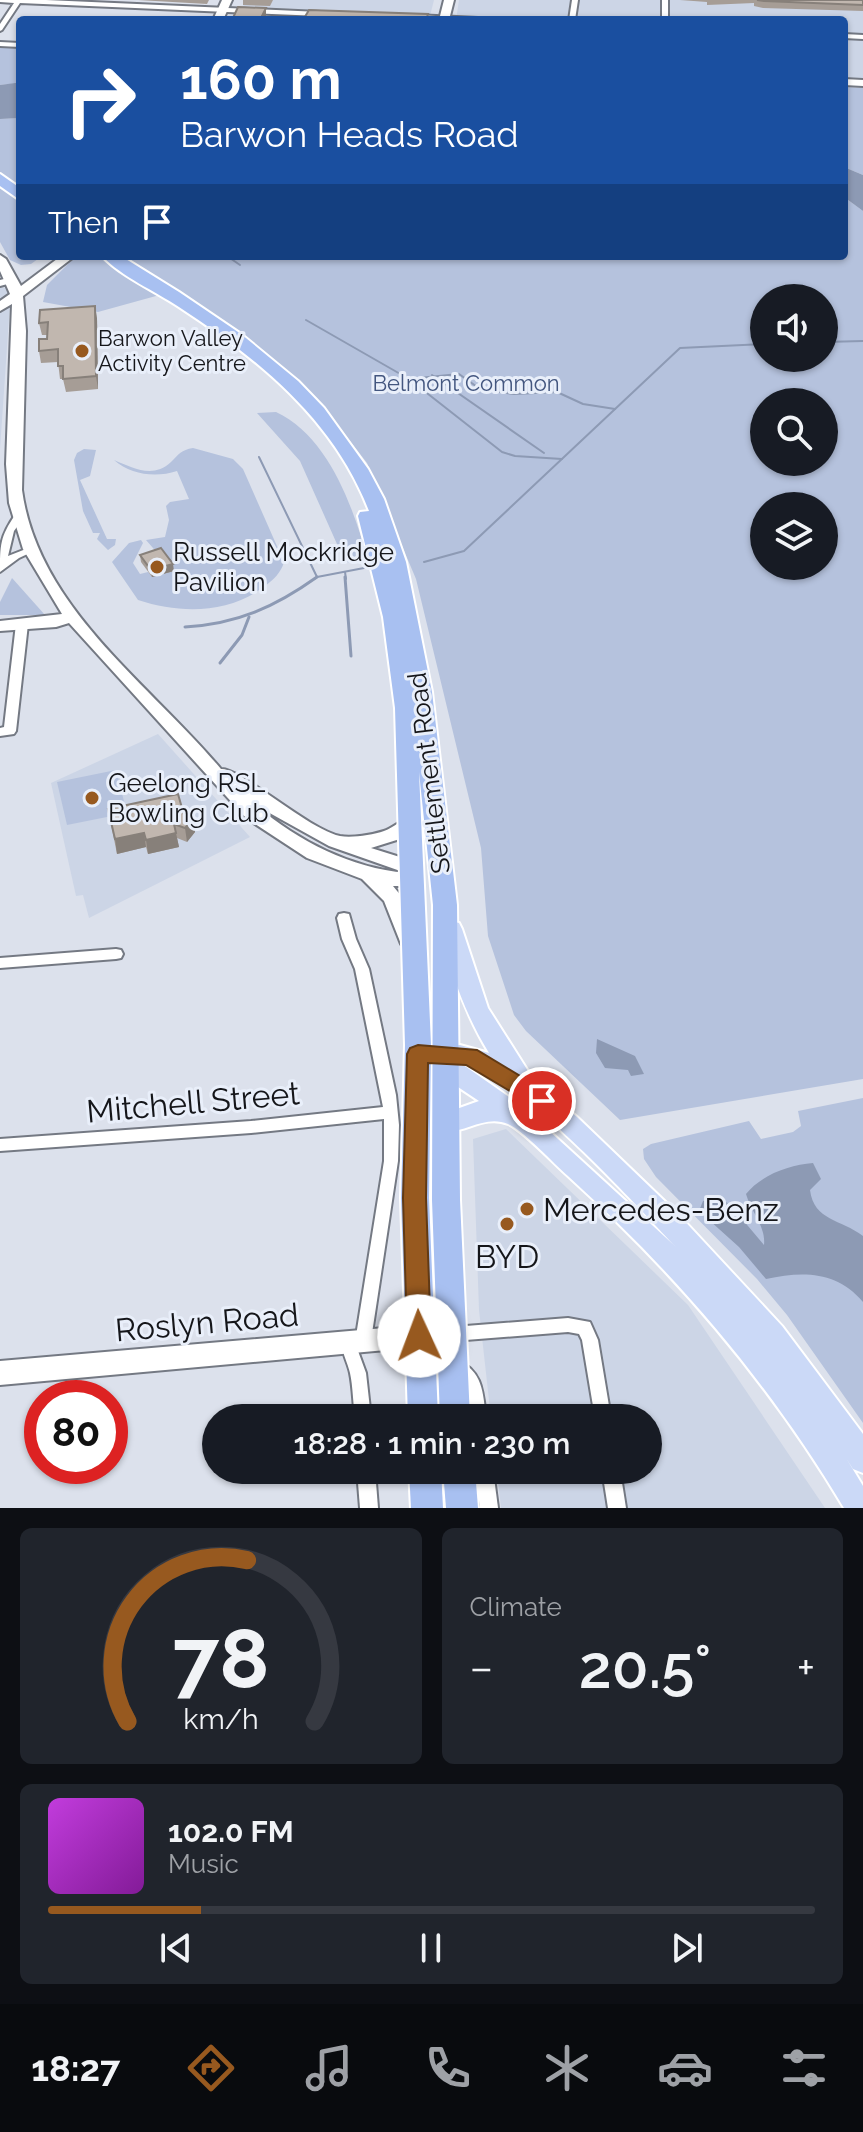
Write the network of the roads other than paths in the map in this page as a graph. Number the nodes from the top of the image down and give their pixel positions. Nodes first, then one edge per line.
1 (0, 0) edge
2 (19, 0) edge
3 (279, 0) edge
4 (227, 10) edge
5 (336, 15) edge
6 (272, 16) edge
7 (0, 29) edge
8 (0, 178) edge
9 (0, 192) edge
10 (16, 192) edge
11 (16, 205) edge
12 (57, 260) edge
13 (58, 260) edge
14 (60, 260) edge
15 (100, 260) edge
16 (115, 260) edge
17 (2, 262) edge
18 (15, 280) edge
19 (149, 286) junction
20 (0, 297) edge
21 (0, 307) edge
22 (0, 316) edge
23 (20, 330) junction
24 (19, 517) junction
25 (31, 550) junction
26 (0, 568) edge
27 (71, 616) junction
28 (7, 625) edge
29 (0, 732) edge
30 (270, 818) junction
31 (411, 824) junction
32 (331, 841) junction
33 (365, 871) junction
34 (412, 874) junction
35 (441, 878) junction
36 (445, 905) junction
37 (344, 918) dead end
38 (116, 954) dead end
39 (414, 961) junction
40 (0, 963) edge
41 (418, 1054) junction
42 (445, 1060) junction
43 (552, 1109) junction
44 (391, 1112) junction
45 (518, 1115) junction
46 (446, 1123) junction
47 (0, 1145) edge
48 (593, 1147) junction
49 (598, 1188) junction
50 (419, 1336) junction
51 (356, 1340) junction
52 (450, 1348) junction
53 (0, 1373) edge
54 (361, 1404) edge
55 (422, 1404) edge
56 (454, 1404) edge
57 (476, 1404) edge
58 (601, 1404) edge
59 (863, 1459) edge
60 (367, 1484) edge
61 (426, 1484) edge
62 (460, 1484) edge
63 (486, 1484) edge
64 (613, 1484) edge
65 (369, 1508) edge
66 (427, 1508) edge
67 (462, 1508) edge
68 (489, 1508) edge
69 (617, 1508) edge
70 (860, 1508) edge

1 - 2 street
2 - 4 street
2 - 7 street
3 - 6 street
4 - 6 street
5 - 6 street
8 - 10 highway
9 - 11 highway
12 - 18 street
13 - 18 street
14 - 23 street
15 - 19 highway, Settlement Road
16 - 19 highway, Settlement Road
17 - 18 street
18 - 20 street
18 - 21 street
18 - 23 street
19 - 31 highway, Settlement Road
19 - 35 highway, Settlement Road
22 - 23 street
23 - 24 street
24 - 25 street
24 - 26 street
25 - 26 street
25 - 27 street
27 - 28 street
27 - 30 street
28 - 29 street
30 - 32 street
30 - 33 street
31 - 32 street
31 - 34 highway, Settlement Road
32 - 34 street
33 - 34 street
33 - 39 street
34 - 35 highway
34 - 39 highway, Settlement Road
35 - 36 highway, Settlement Road
36 - 42 highway, Settlement Road
36 - 43 main road
37 - 44 street
38 - 40 street
39 - 41 highway, Settlement Road
41 - 42 highway
41 - 50 highway, Settlement Road
42 - 43 main road
42 - 45 main road
42 - 46 highway, Settlement Road
43 - 48 main road
44 - 47 street, Mitchell Street
44 - 51 street
45 - 46 main road
45 - 49 main road
46 - 52 highway, Settlement Road
48 - 49 main road
48 - 59 main road
49 - 70 main road
50 - 51 street, Roslyn Road
50 - 52 highway
50 - 55 highway, Settlement Road
51 - 53 street, Roslyn Road
51 - 54 street
52 - 56 highway, Settlement Road
52 - 57 street
52 - 58 street
60 - 65 street
61 - 66 highway
62 - 67 highway
63 - 68 street
64 - 69 street

